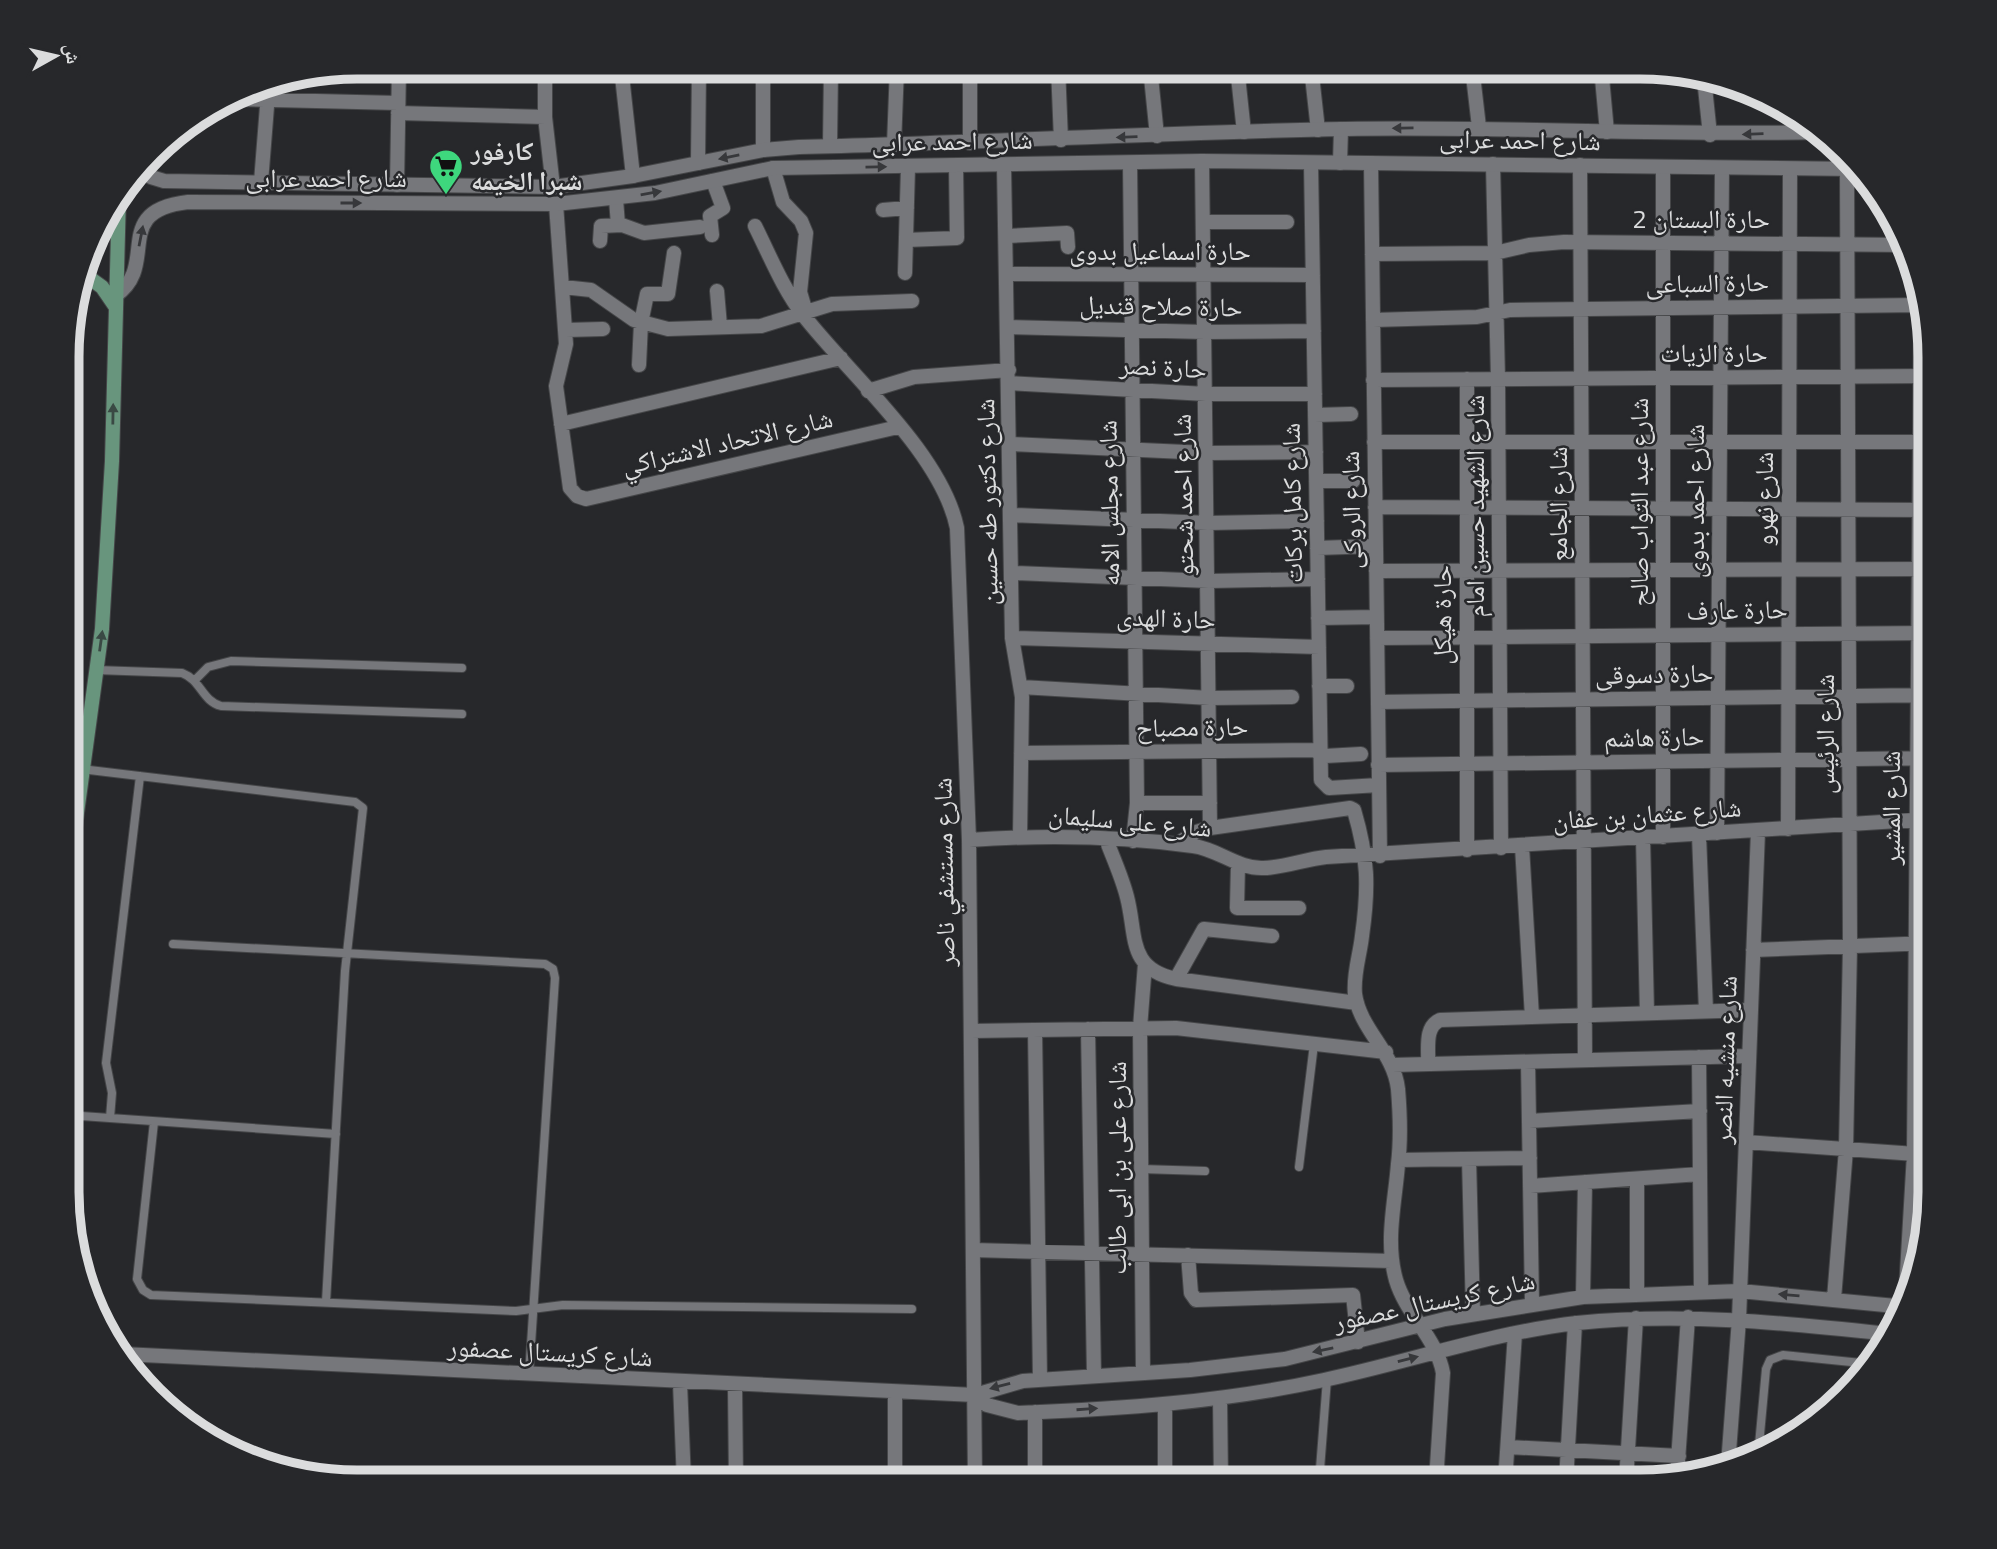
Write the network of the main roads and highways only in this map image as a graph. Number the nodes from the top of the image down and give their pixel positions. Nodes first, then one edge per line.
1 (118, 214) edge
2 (90, 279) edge
3 (115, 301) junction
4 (81, 771) junction
5 (79, 776) edge
6 (79, 788) edge

1 - 3 main road
2 - 3 main road
4 -> 3 main road
4 - 5 main road
4 - 6 main road

